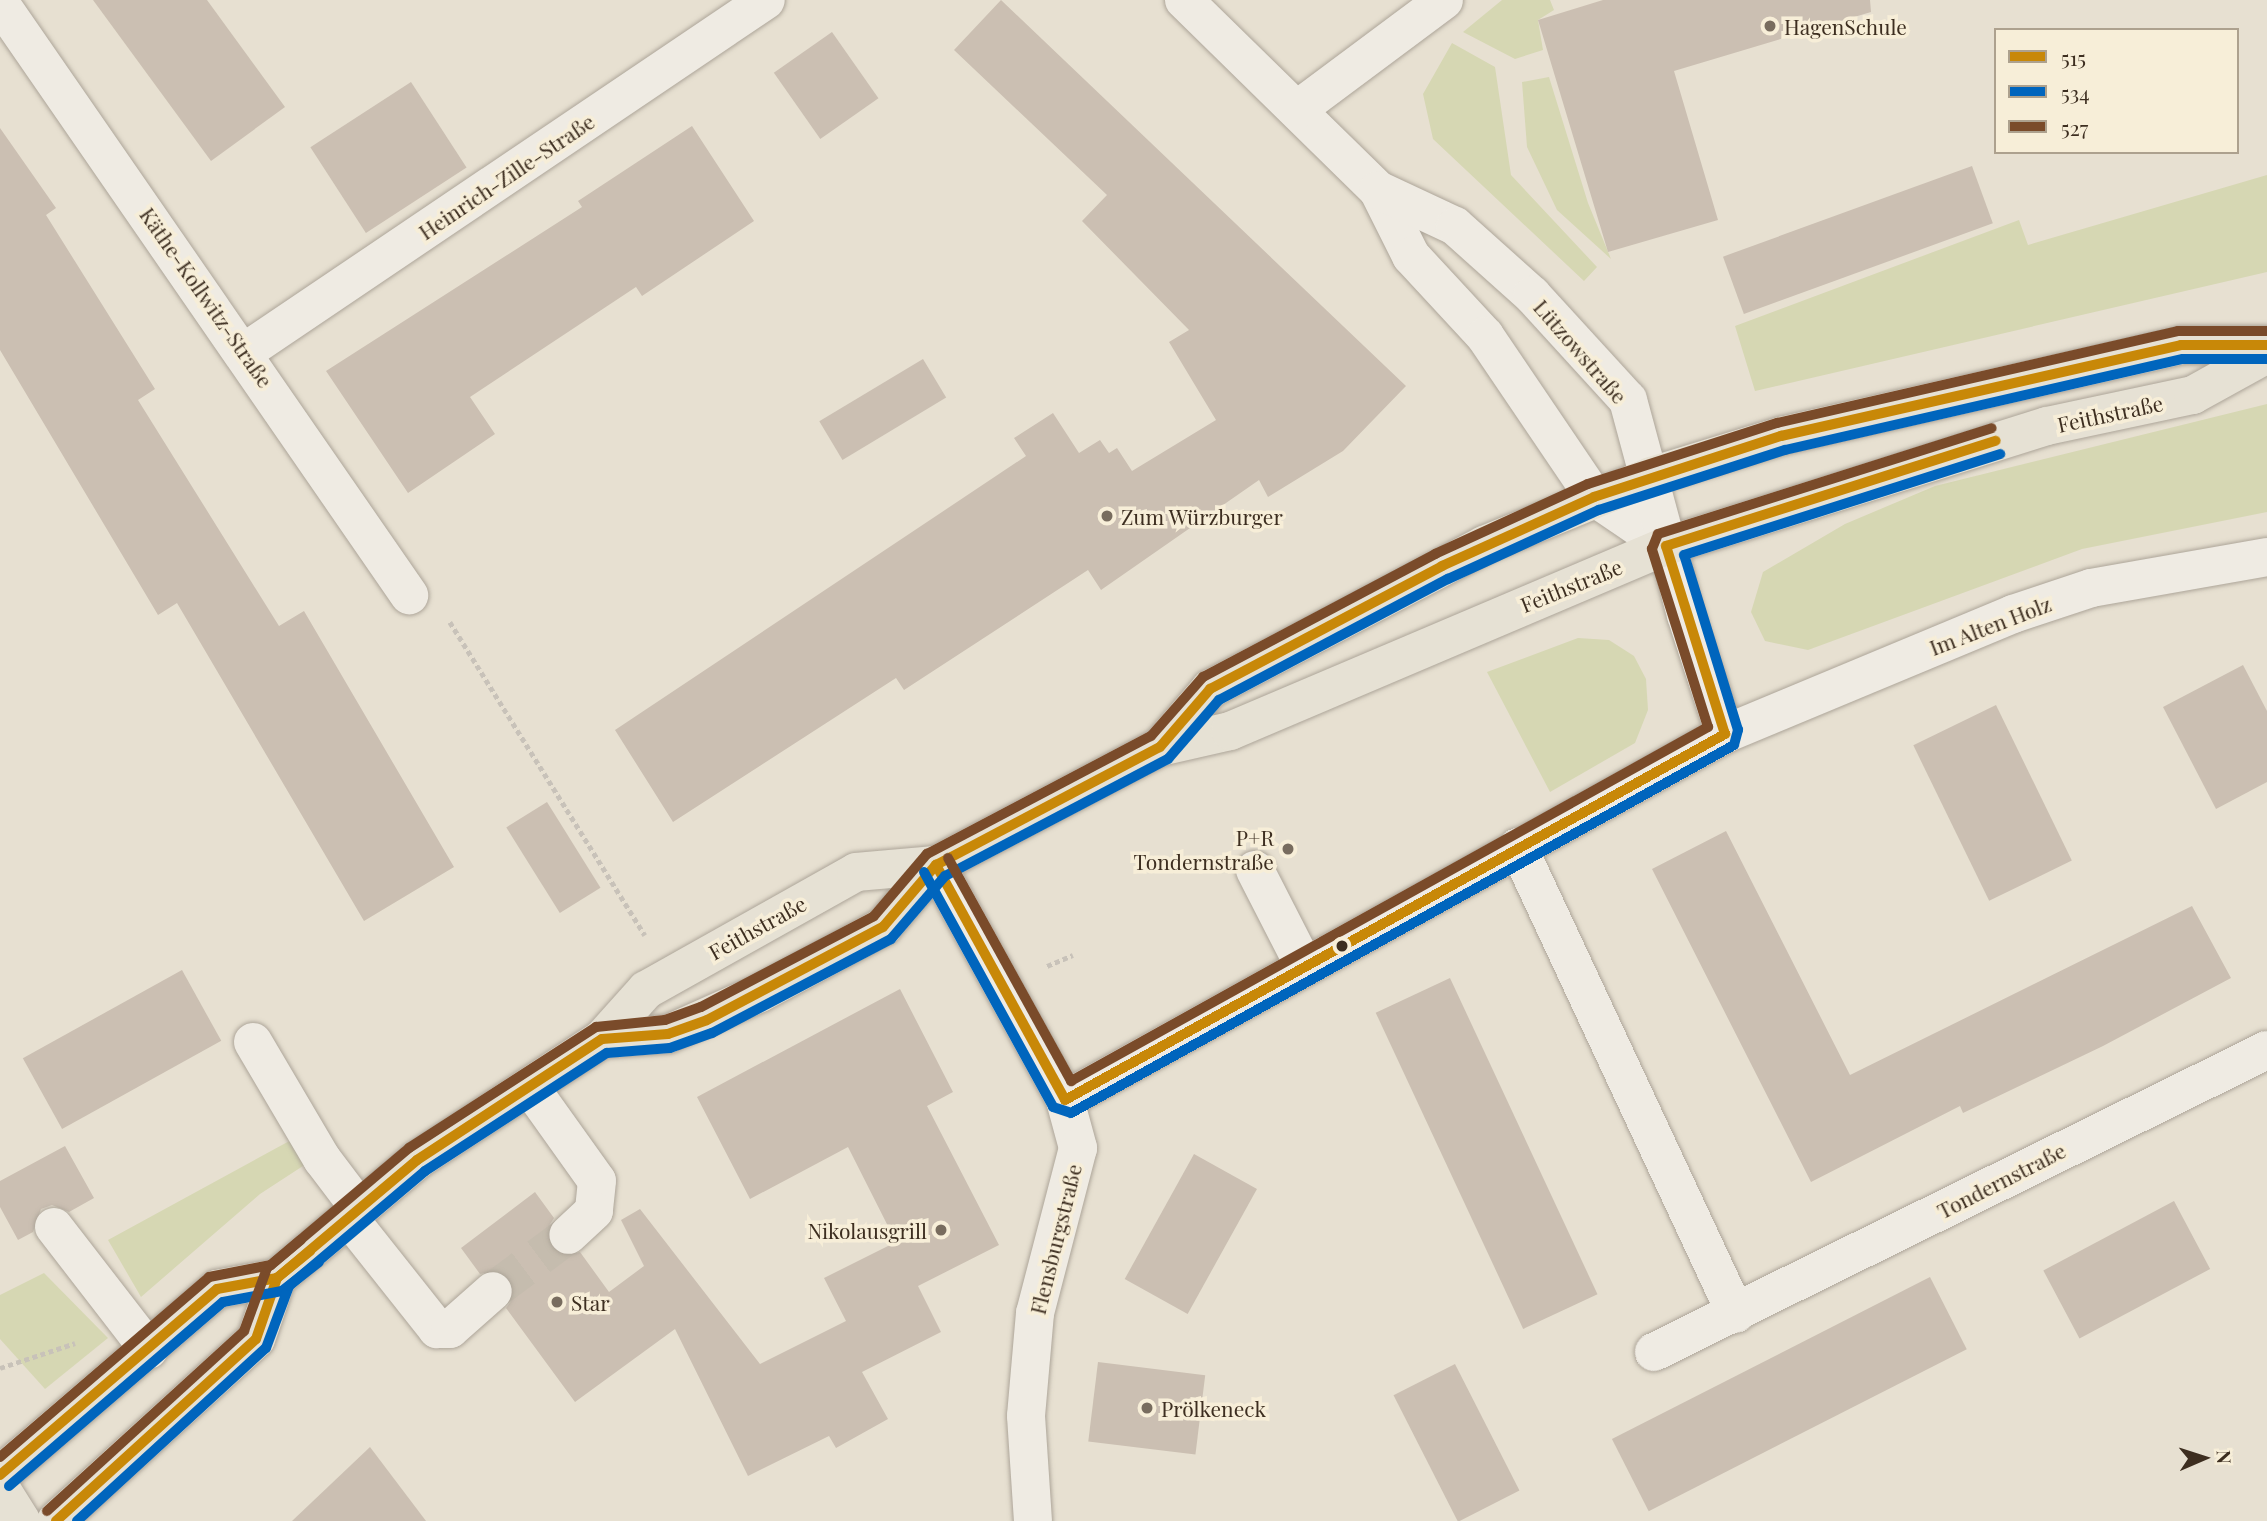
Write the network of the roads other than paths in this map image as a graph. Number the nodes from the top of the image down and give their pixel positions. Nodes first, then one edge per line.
1 (766, 0) edge
2 (1184, 0) edge
3 (1444, 0) edge
4 (0, 3) edge
5 (1298, 109) junction
6 (1378, 190) junction
7 (2267, 345) edge
8 (246, 351) junction
9 (2267, 354) edge
10 (1651, 476) junction
11 (1594, 497) junction
12 (1666, 546) junction
13 (2267, 557) edge
14 (409, 595) road end
15 (1725, 734) junction
16 (1160, 747) junction
17 (1518, 848) junction
18 (936, 865) junction
19 (1255, 870) dead end
20 (1303, 964) junction
21 (602, 1039) junction
22 (253, 1042) dead end
23 (2267, 1050) edge
24 (530, 1087) junction
25 (1065, 1101) junction
26 (354, 1213) junction
27 (54, 1227) dead end
28 (568, 1235) tunnel mouth
29 (277, 1278) junction
30 (493, 1291) tunnel mouth
31 (1736, 1314) junction
32 (149, 1350) junction
33 (1654, 1352) dead end
34 (0, 1475) edge
35 (0, 1487) edge
36 (21, 1521) edge
37 (56, 1521) edge
38 (1033, 1521) edge

1 - 8 street, Heinrich-Zille-Straße
2 - 5 street, Lützowstraße
3 - 5 street
4 - 8 street, Käthe-Kollwitz-Straße
5 - 6 street, Lützowstraße
6 - 10 street, Lützowstraße
6 - 11 street, Lützowstraße
7 - 10 main road, Feithstraße
8 - 14 street, Käthe-Kollwitz-Straße
9 - 12 main road, Feithstraße
10 - 11 main road, Feithstraße
10 - 12 street, Lützowstraße
11 - 12 street, Lützowstraße
11 - 16 main road, Feithstraße
12 - 15 street
12 - 16 main road, Feithstraße
13 - 15 street, Im Alten Holz
15 - 17 street, Im Alten Holz
16 - 18 main road, Feithstraße
17 - 20 street, Im Alten Holz
17 - 31 street
18 - 21 main road, Feithstraße
18 - 21 main road, Feithstraße
18 - 25 street, Flensburgstraße
19 - 20 street
20 - 25 street, Im Alten Holz
21 - 24 main road, Feithstraße
22 - 26 street
23 - 31 street, Tondernstraße
24 - 26 main road, Feithstraße
24 - 28 street
25 - 38 street, Flensburgstraße
26 - 29 main road, Feithstraße
26 - 30 street
27 - 32 street
29 - 32 main road, Feithstraße
29 - 37 main road
31 - 33 street, Tondernstraße
32 - 34 main road, Feithstraße
35 - 36 main road

